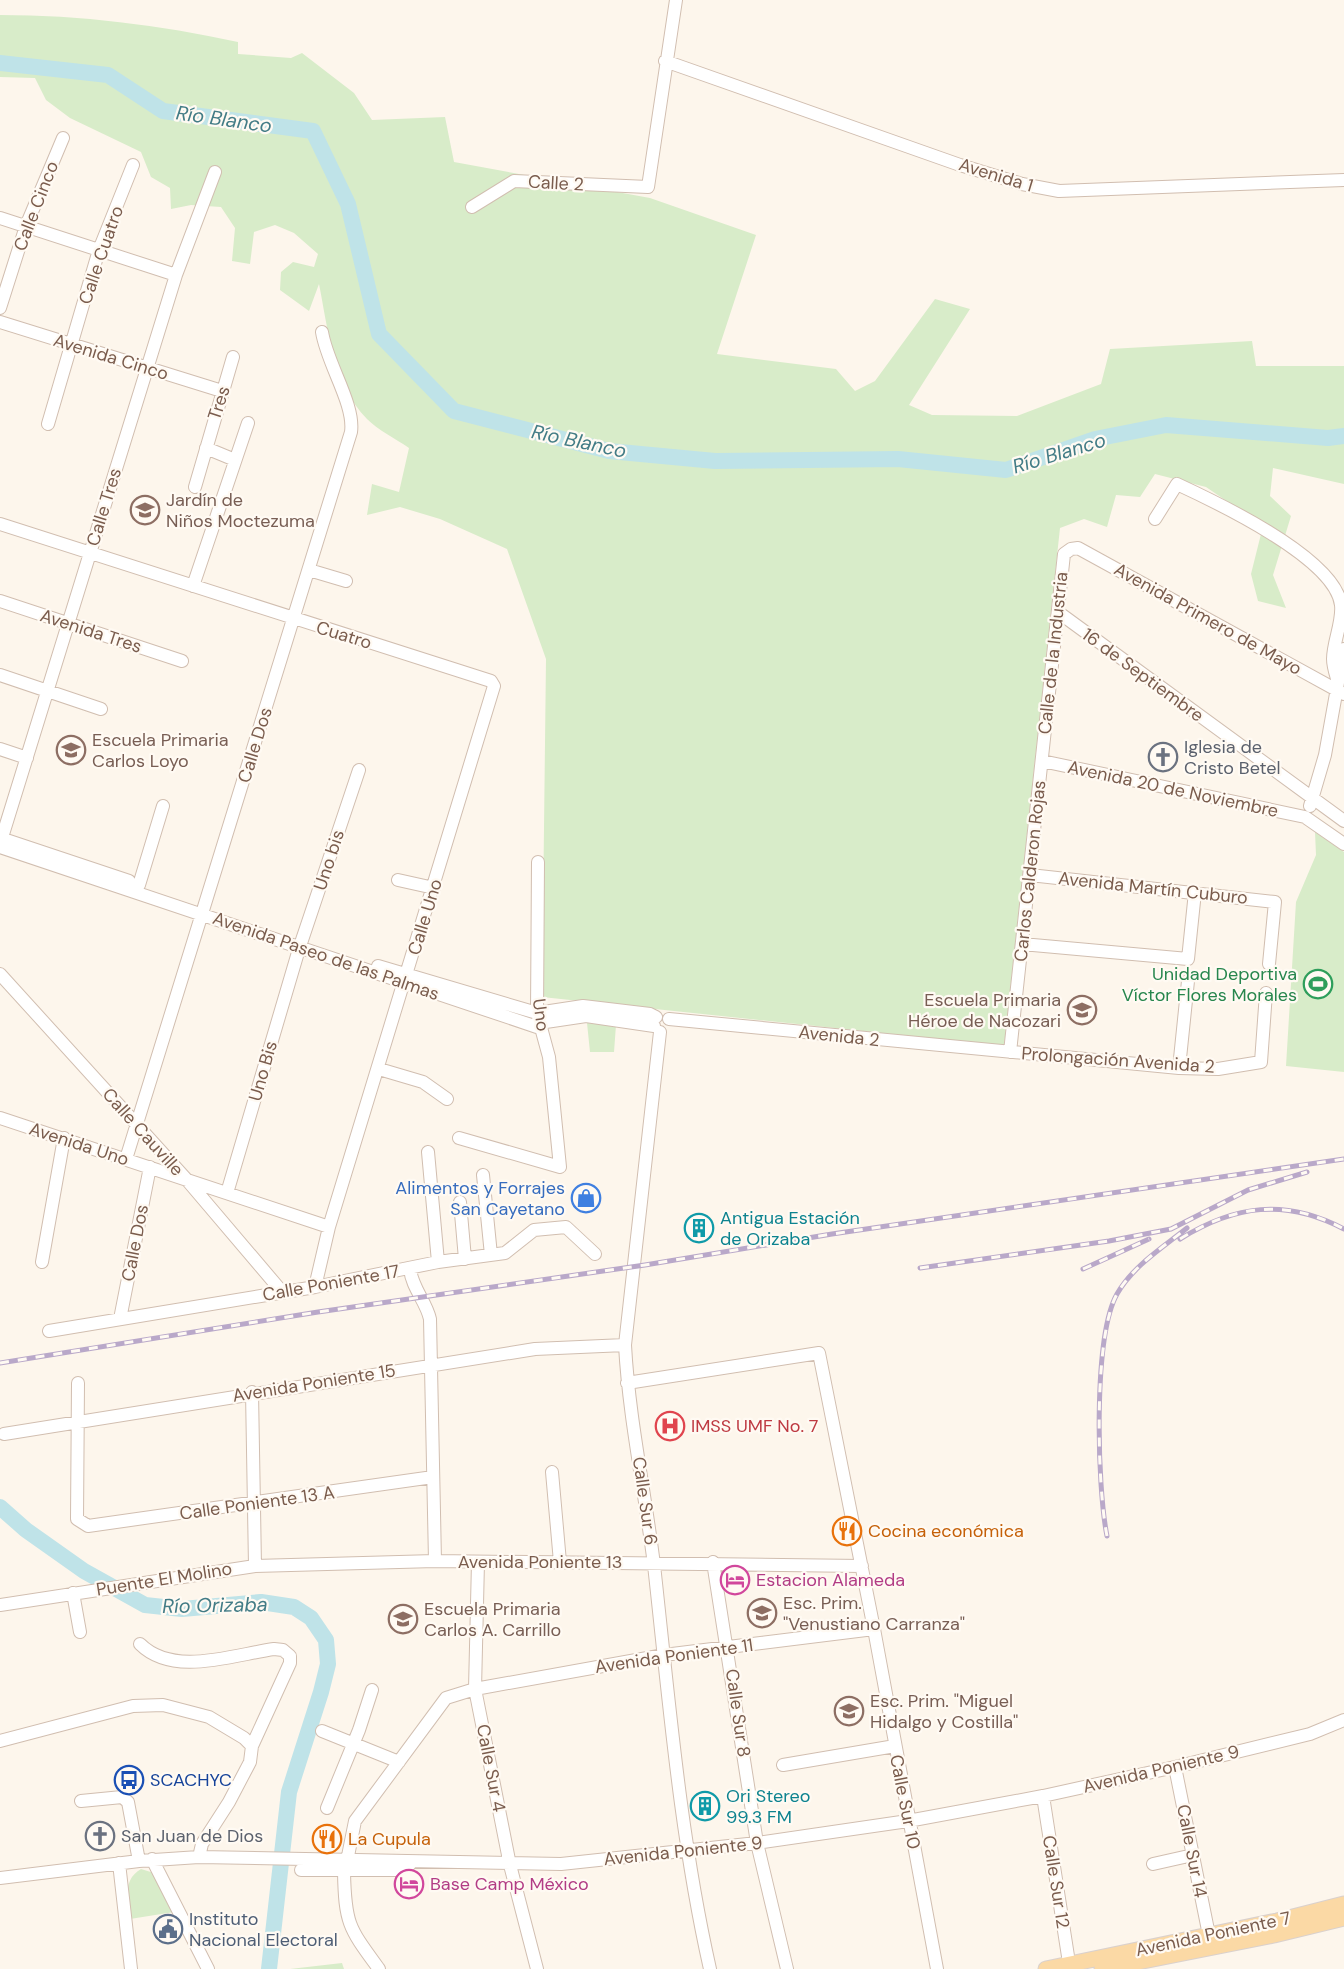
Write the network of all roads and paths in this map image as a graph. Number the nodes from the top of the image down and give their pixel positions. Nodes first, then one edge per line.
1 (676, 0) edge
2 (665, 61) junction
3 (63, 138) dead end
4 (133, 165) dead end
5 (215, 172) dead end
6 (1344, 180) edge
7 (472, 207) dead end
8 (0, 218) edge
9 (26, 226) junction
10 (99, 250) junction
11 (177, 275) junction
12 (0, 308) edge
13 (0, 322) edge
14 (322, 332) dead end
15 (71, 345) junction
16 (233, 357) dead end
17 (147, 368) junction
18 (222, 391) junction
19 (248, 423) dead end
20 (48, 424) dead end
21 (206, 448) junction
22 (235, 460) junction
23 (195, 487) dead end
24 (1155, 519) dead end
25 (0, 524) edge
26 (1071, 549) joint
27 (90, 554) junction
28 (309, 570) junction
29 (346, 581) dead end
30 (192, 586) junction
31 (0, 601) edge
32 (1058, 612) junction
33 (293, 619) junction
34 (67, 623) junction
35 (1344, 649) edge
36 (182, 661) dead end
37 (0, 675) edge
38 (494, 686) joint
39 (1339, 689) edge
40 (47, 691) junction
41 (101, 709) dead end
42 (0, 749) edge
43 (27, 758) junction
44 (1042, 761) junction
45 (358, 770) dead end
46 (353, 787) junction
47 (366, 790) dead end
48 (1312, 800) junction
49 (163, 806) dead end
50 (1305, 817) junction
51 (1344, 821) edge
52 (0, 842) edge
53 (1344, 844) edge
54 (538, 862) dead end
55 (1030, 874) junction
56 (398, 880) dead end
57 (139, 885) junction
58 (434, 888) junction
59 (1195, 892) junction
60 (205, 911) junction
61 (1022, 944) junction
62 (301, 946) junction
63 (1269, 964) dead end
64 (0, 974) edge
65 (406, 980) junction
66 (1188, 981) dead end
67 (1266, 993) dead end
68 (538, 1018) junction
69 (660, 1023) junction
70 (1010, 1052) junction
71 (1179, 1068) junction
72 (379, 1069) junction
73 (447, 1099) dead end
74 (0, 1118) edge
75 (138, 1125) junction
76 (64, 1138) junction
77 (459, 1138) dead end
78 (428, 1152) dead end
79 (126, 1159) junction
80 (150, 1167) junction
81 (483, 1174) dead end
82 (187, 1180) junction
83 (227, 1193) junction
84 (460, 1202) dead end
85 (329, 1227) junction
86 (595, 1254) dead end
87 (491, 1255) junction
88 (465, 1259) junction
89 (42, 1262) dead end
90 (438, 1262) junction
91 (410, 1269) junction
92 (315, 1287) junction
93 (283, 1293) junction
94 (120, 1319) junction
95 (49, 1331) dead end
96 (625, 1344) junction
97 (431, 1365) junction
98 (78, 1383) dead end
99 (627, 1383) junction
100 (252, 1392) junction
101 (78, 1424) junction
102 (4, 1434) dead end
103 (552, 1472) dead end
104 (434, 1477) junction
105 (254, 1504) junction
106 (435, 1561) junction
107 (478, 1562) junction
108 (560, 1562) junction
109 (653, 1562) junction
110 (713, 1562) junction
111 (255, 1566) junction
112 (862, 1566) junction
113 (73, 1593) junction
114 (0, 1605) edge
115 (874, 1629) junction
116 (80, 1632) dead end
117 (140, 1644) dead end
118 (728, 1647) junction
119 (664, 1655) junction
120 (475, 1689) junction
121 (372, 1690) dead end
122 (1344, 1720) edge
123 (322, 1731) dead end
124 (0, 1741) edge
125 (354, 1744) junction
126 (252, 1746) junction
127 (895, 1746) junction
128 (399, 1762) junction
129 (783, 1765) dead end
130 (1175, 1767) junction
131 (1043, 1796) junction
132 (81, 1801) dead end
133 (327, 1808) dead end
134 (908, 1821) junction
135 (757, 1843) junction
136 (688, 1850) junction
137 (1193, 1855) junction
138 (199, 1857) junction
139 (146, 1860) junction
140 (119, 1863) junction
141 (1153, 1864) dead end
142 (510, 1865) junction
143 (345, 1867) junction
144 (0, 1878) edge
145 (1344, 1904) edge
146 (1344, 1918) edge
147 (1209, 1935) junction
148 (1069, 1966) edge
149 (131, 1969) edge
150 (208, 1969) edge
151 (379, 1969) edge
152 (537, 1969) edge
153 (710, 1969) edge
154 (786, 1969) edge
155 (937, 1969) edge
156 (1046, 1969) edge
157 (1102, 1969) edge

1 - 2 street
2 - 6 street, Avenida 1
2 - 7 street, Calle 2
3 - 9 street, Calle Cinco
4 - 10 street, Calle Cuatro
5 - 11 street, Calle Tres
8 - 9 street
9 - 10 street
9 - 12 street, Calle Cinco
10 - 11 street
10 - 15 street, Calle Cuatro
11 - 17 street, Calle Tres
13 - 15 street, Avenida Cinco
14 - 28 street, Calle Dos
15 - 17 street, Avenida Cinco
15 - 20 street, Calle Cuatro
16 - 18 street, Tres
17 - 18 street, Avenida Cinco
17 - 27 street, Calle Tres
18 - 21 street, Tres
19 - 22 street
21 - 22 street
21 - 23 street, Tres
22 - 30 street
24 - 39 street
25 - 27 street, Cuatro
26 - 32 street, Calle de la Industria
26 - 39 street, Avenida Primero de Mayo
27 - 30 street, Cuatro
27 - 34 street, Calle Tres
28 - 29 street
28 - 33 street, Calle Dos
30 - 33 street, Cuatro
31 - 34 street, Avenida Tres
32 - 44 street, Calle de la Industria
32 - 48 street, 16 de Septiembre
33 - 38 street, Cuatro
33 - 60 street, Calle Dos
34 - 36 street, Avenida Tres
34 - 40 street, Calle Tres
35 - 39 street
37 - 40 street
38 - 58 street, Calle Uno
39 - 48 street
40 - 41 street
40 - 43 street, Calle Tres
42 - 43 street
43 - 52 street, Calle Tres
44 - 50 street, Avenida 20 de Noviembre
44 - 55 street, Carlos Calderon Rojas
45 - 46 street, Uno bis
46 - 47 street
46 - 62 street, Uno bis
48 - 50 street
48 - 51 street, 16 de Septiembre
49 - 57 street
50 - 53 street
52 - 57 street, Avenida Paseo de las Palmas
52 - 60 street, Avenida Paseo de las Palmas
54 - 68 street, Uno
55 - 59 street, Avenida Martín Cuburo
55 - 61 street, Carlos Calderon Rojas
56 - 58 street
57 - 60 street, Avenida Paseo de las Palmas
58 - 65 street, Calle Uno
59 - 61 street
59 - 63 street, Avenida Martín Cuburo
60 - 62 street, Avenida Paseo de las Palmas
60 - 75 street, Calle Dos
61 - 70 street, Carlos Calderon Rojas
62 - 65 street, Avenida Paseo de las Palmas
62 - 83 street, Uno Bis
64 - 75 street, Calle Cauville
65 - 68 street, Avenida Paseo de las Palmas
65 - 72 street, Calle Uno
66 - 71 street
67 - 71 street, Prolongación Avenida 2
68 - 69 street, Avenida Paseo de las Palmas
68 - 77 street, Uno
69 - 70 street, Avenida 2
69 - 96 street, Calle Sur 6
70 - 71 street, Prolongación Avenida 2
72 - 73 street
72 - 85 street, Calle Uno
74 - 76 street, Avenida Uno
75 - 79 street, Calle Dos
75 - 82 street, Calle Cauville
76 - 79 street, Avenida Uno
76 - 89 street
78 - 90 street
79 - 80 street, Avenida Uno
80 - 82 street, Avenida Uno
80 - 94 street, Calle Dos
81 - 87 street
82 - 83 street, Avenida Uno
82 - 93 street, Calle Cauville
83 - 85 street, Avenida Uno
84 - 88 street
85 - 92 street, Calle Uno
86 - 87 street, Calle Poniente 17
87 - 88 street, Calle Poniente 17
88 - 90 street, Calle Poniente 17
90 - 91 street, Calle Poniente 17
91 - 92 street, Calle Poniente 17
91 - 97 street
92 - 93 street, Calle Poniente 17
93 - 94 street, Calle Poniente 17
94 - 95 street, Calle Poniente 17
96 - 97 street, Avenida Poniente 15
96 - 99 street, Calle Sur 6
97 - 100 street, Avenida Poniente 15
97 - 104 street
98 - 101 street
99 - 109 street, Calle Sur 6
99 - 112 street, Calle Sur 10
100 - 101 street, Avenida Poniente 15
100 - 105 street
101 - 102 street, Avenida Poniente 15
101 - 105 street, Calle Poniente 13 A
103 - 108 street
104 - 105 street, Calle Poniente 13 A
104 - 106 street
105 - 111 street
106 - 107 street, Avenida Poniente 13
106 - 111 street, Avenida Poniente 13
107 - 108 street, Avenida Poniente 13
107 - 120 street, Calle Sur 4
108 - 109 street, Avenida Poniente 13
109 - 110 street, Avenida Poniente 13
109 - 119 street, Calle Sur 6
110 - 112 street, Avenida Poniente 13
110 - 118 street, Calle Sur 8
111 - 113 street, Puente El Molino
112 - 115 street, Calle Sur 10
113 - 114 street, Puente El Molino
113 - 116 street
115 - 118 street, Avenida Poniente 11
115 - 127 street, Calle Sur 10
117 - 126 street
118 - 119 street, Avenida Poniente 11
118 - 135 street, Calle Sur 8
119 - 120 street, Avenida Poniente 11
119 - 136 street, Calle Sur 6
120 - 128 street, Avenida Poniente 11
120 - 142 street, Calle Sur 4
121 - 125 street
122 - 130 street, Avenida Poniente 9
123 - 125 street
124 - 126 street
125 - 128 street
125 - 133 street
126 - 138 street
127 - 129 street
127 - 134 street, Calle Sur 10
128 - 143 street
130 - 131 street, Avenida Poniente 9
130 - 137 street, Calle Sur 14
131 - 134 street, Avenida Poniente 9
131 - 148 street, Calle Sur 12
132 - 139 street
134 - 135 street, Avenida Poniente 9
134 - 155 street, Calle Sur 10
135 - 136 street, Avenida Poniente 9
135 - 154 street, Calle Sur 8
136 - 142 street, Avenida Poniente 9
136 - 153 street, Calle Sur 6
137 - 141 street
137 - 147 street, Calle Sur 14
138 - 139 street
138 - 143 street
139 - 140 street
139 - 150 street
140 - 144 street
140 - 149 street
142 - 143 street, Avenida Poniente 9
142 - 152 street, Calle Sur 4
143 - 151 street
145 - 147 main road, Avenida Poniente 7
146 - 157 main road, Avenida Poniente 7
147 - 148 main road, Avenida Poniente 7
148 - 156 main road, Avenida Poniente 7

